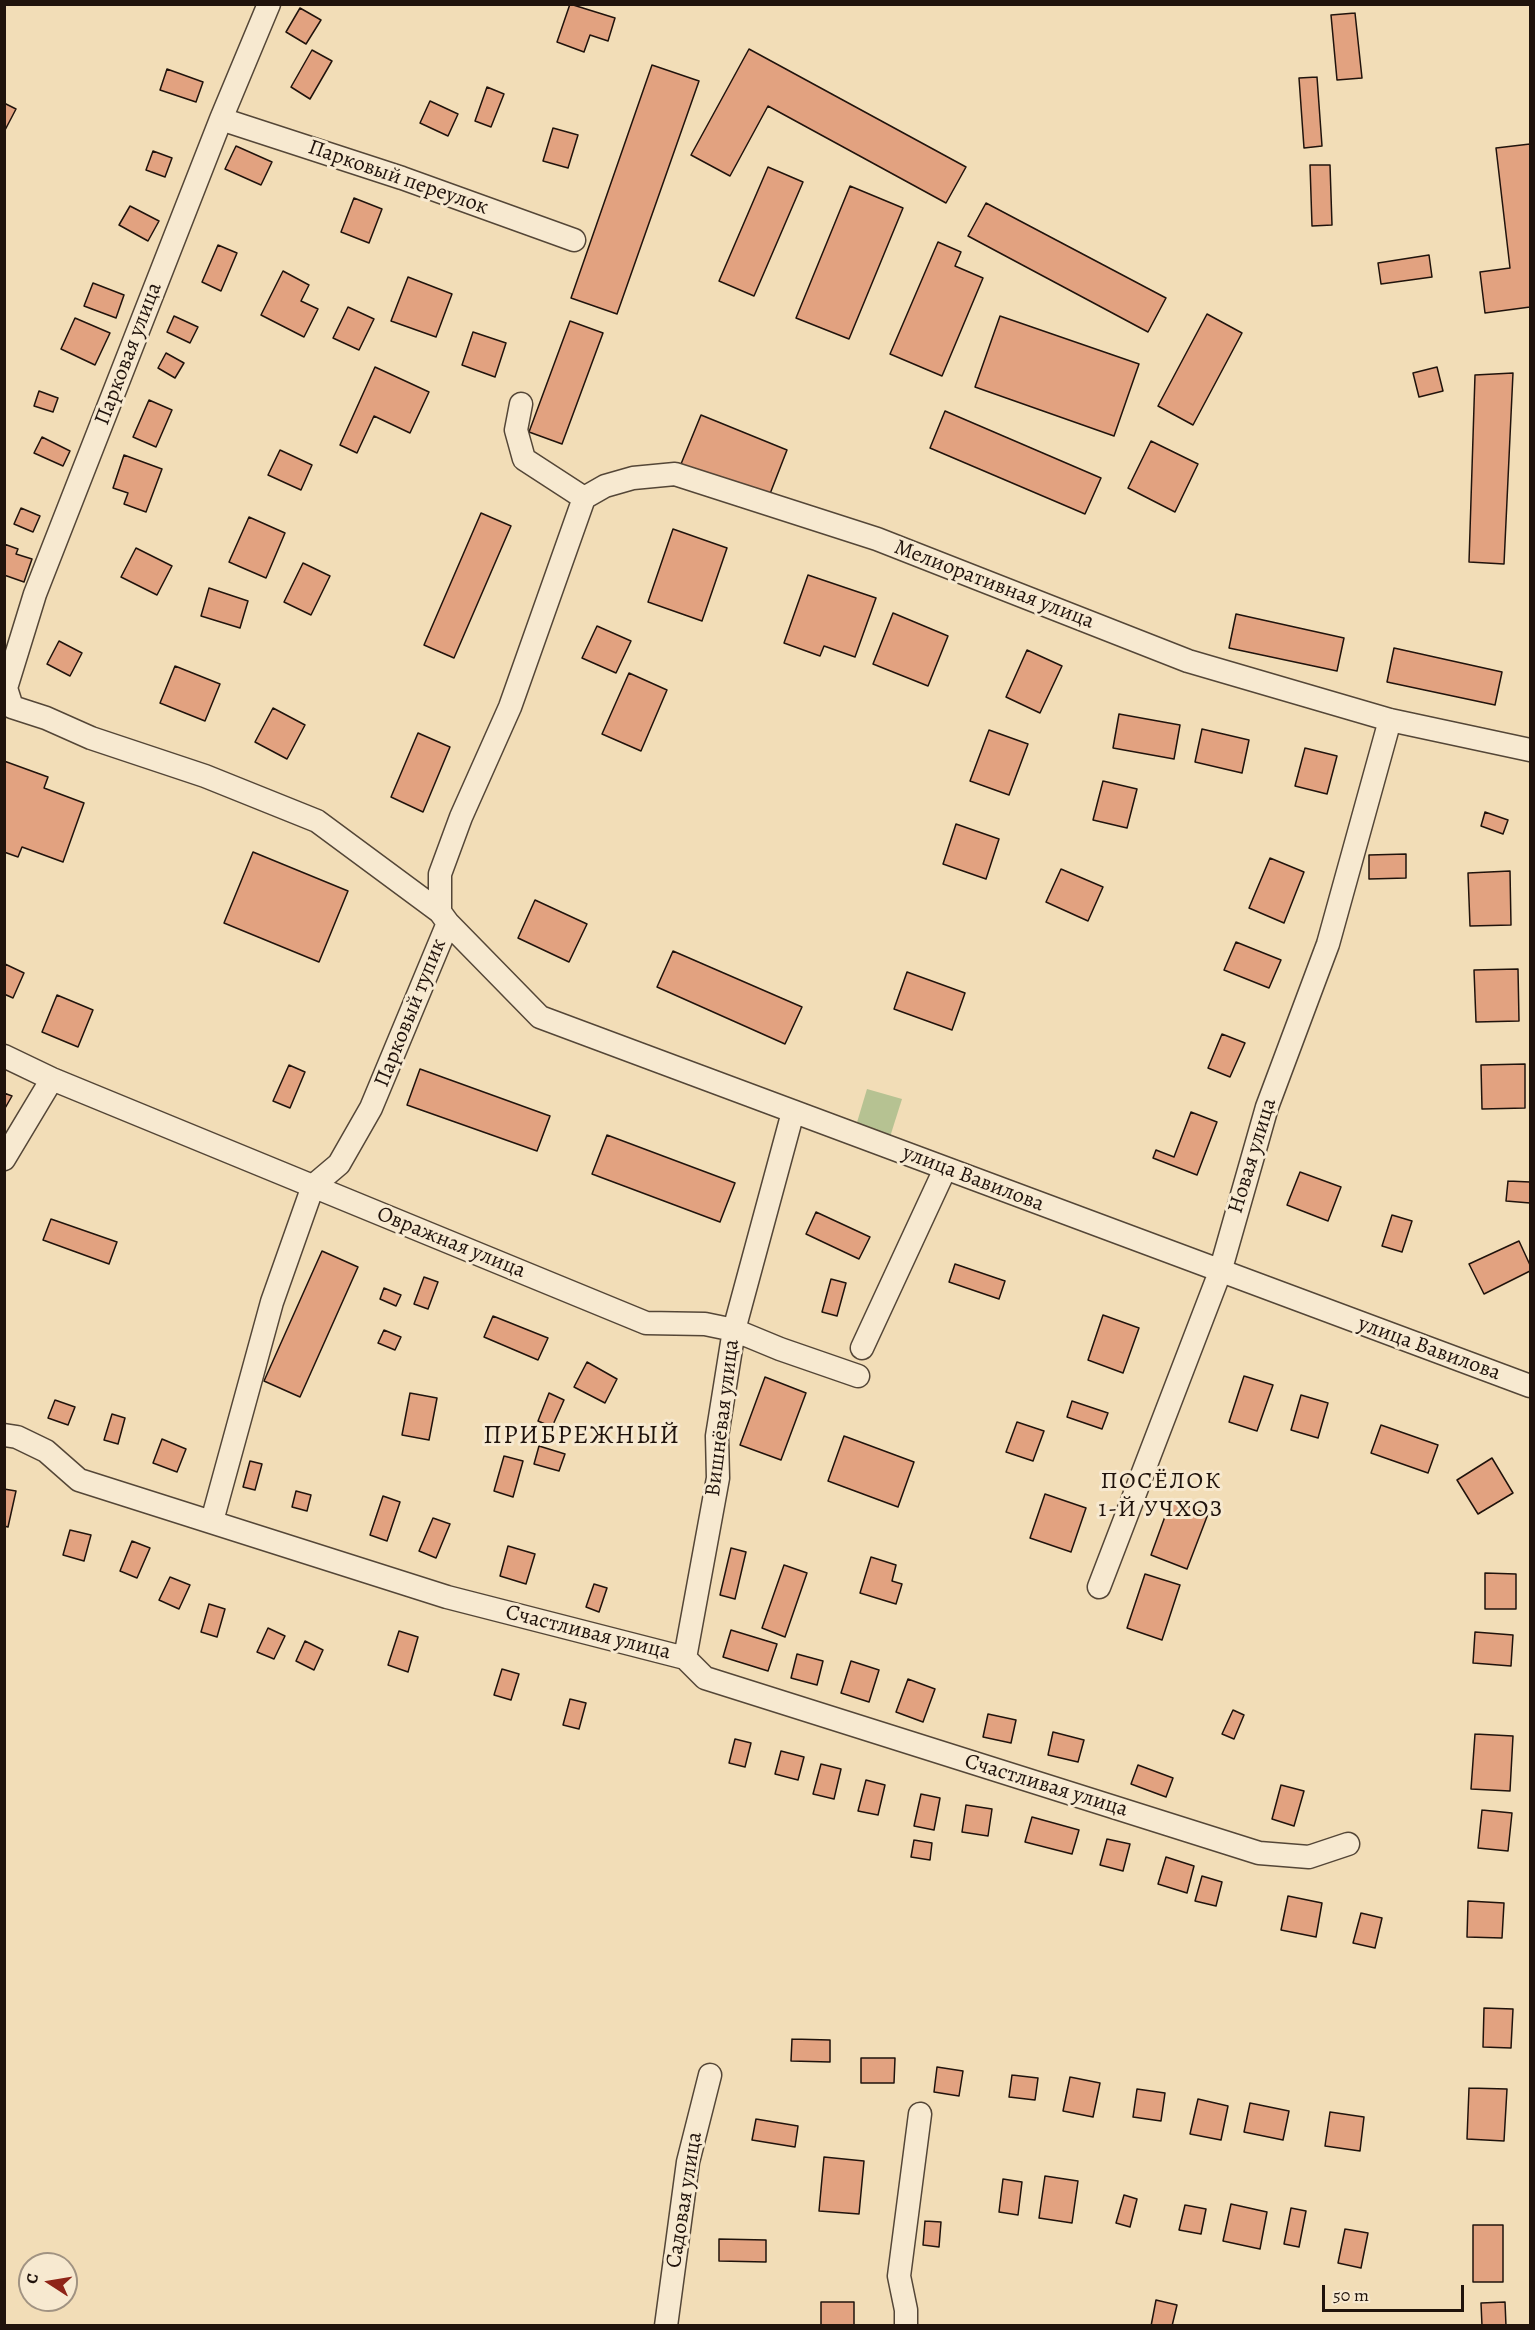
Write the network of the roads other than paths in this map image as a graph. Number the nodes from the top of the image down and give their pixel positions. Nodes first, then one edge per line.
1 (269, 4) edge
2 (221, 119) junction
3 (574, 240) dead end
4 (521, 404) dead end
5 (584, 498) junction
6 (8, 710) edge
7 (1389, 720) junction
8 (1530, 750) edge
9 (444, 917) junction
10 (4, 1056) edge
11 (52, 1079) junction
12 (793, 1112) junction
13 (4, 1159) edge
14 (945, 1169) junction
15 (313, 1186) junction
16 (1220, 1272) junction
17 (734, 1330) junction
18 (862, 1348) dead end
19 (858, 1376) dead end
20 (1530, 1386) edge
21 (4, 1435) edge
22 (212, 1521) junction
23 (1099, 1587) dead end
24 (685, 1658) junction
25 (1348, 1844) dead end
26 (710, 2075) dead end
27 (920, 2114) dead end
28 (666, 2325) edge
29 (906, 2325) edge

1 - 2 street, Парковая улица
2 - 3 street, Парковый переулок
2 - 6 street, Парковая улица
4 - 5 street
5 - 7 street, Мелиоративная улица
5 - 9 street, Парковый тупик
6 - 9 street, улица Вавилова
7 - 8 street, Мелиоративная улица
7 - 16 street, Новая улица
9 - 12 street, улица Вавилова
9 - 15 street, Парковый тупик
10 - 11 street, Овражная улица
11 - 13 street
11 - 15 street, Овражная улица
12 - 14 street, улица Вавилова
12 - 17 street, Вишнёвая улица
14 - 16 street, улица Вавилова
14 - 18 street
15 - 17 street, Овражная улица
15 - 22 street
16 - 20 street, улица Вавилова
16 - 23 street, Новая улица
17 - 19 street, Овражная улица
17 - 24 street, Вишнёвая улица
21 - 22 street, Счастливая улица
22 - 24 street, Счастливая улица
24 - 25 street, Счастливая улица
26 - 28 street, Садовая улица
27 - 29 street

